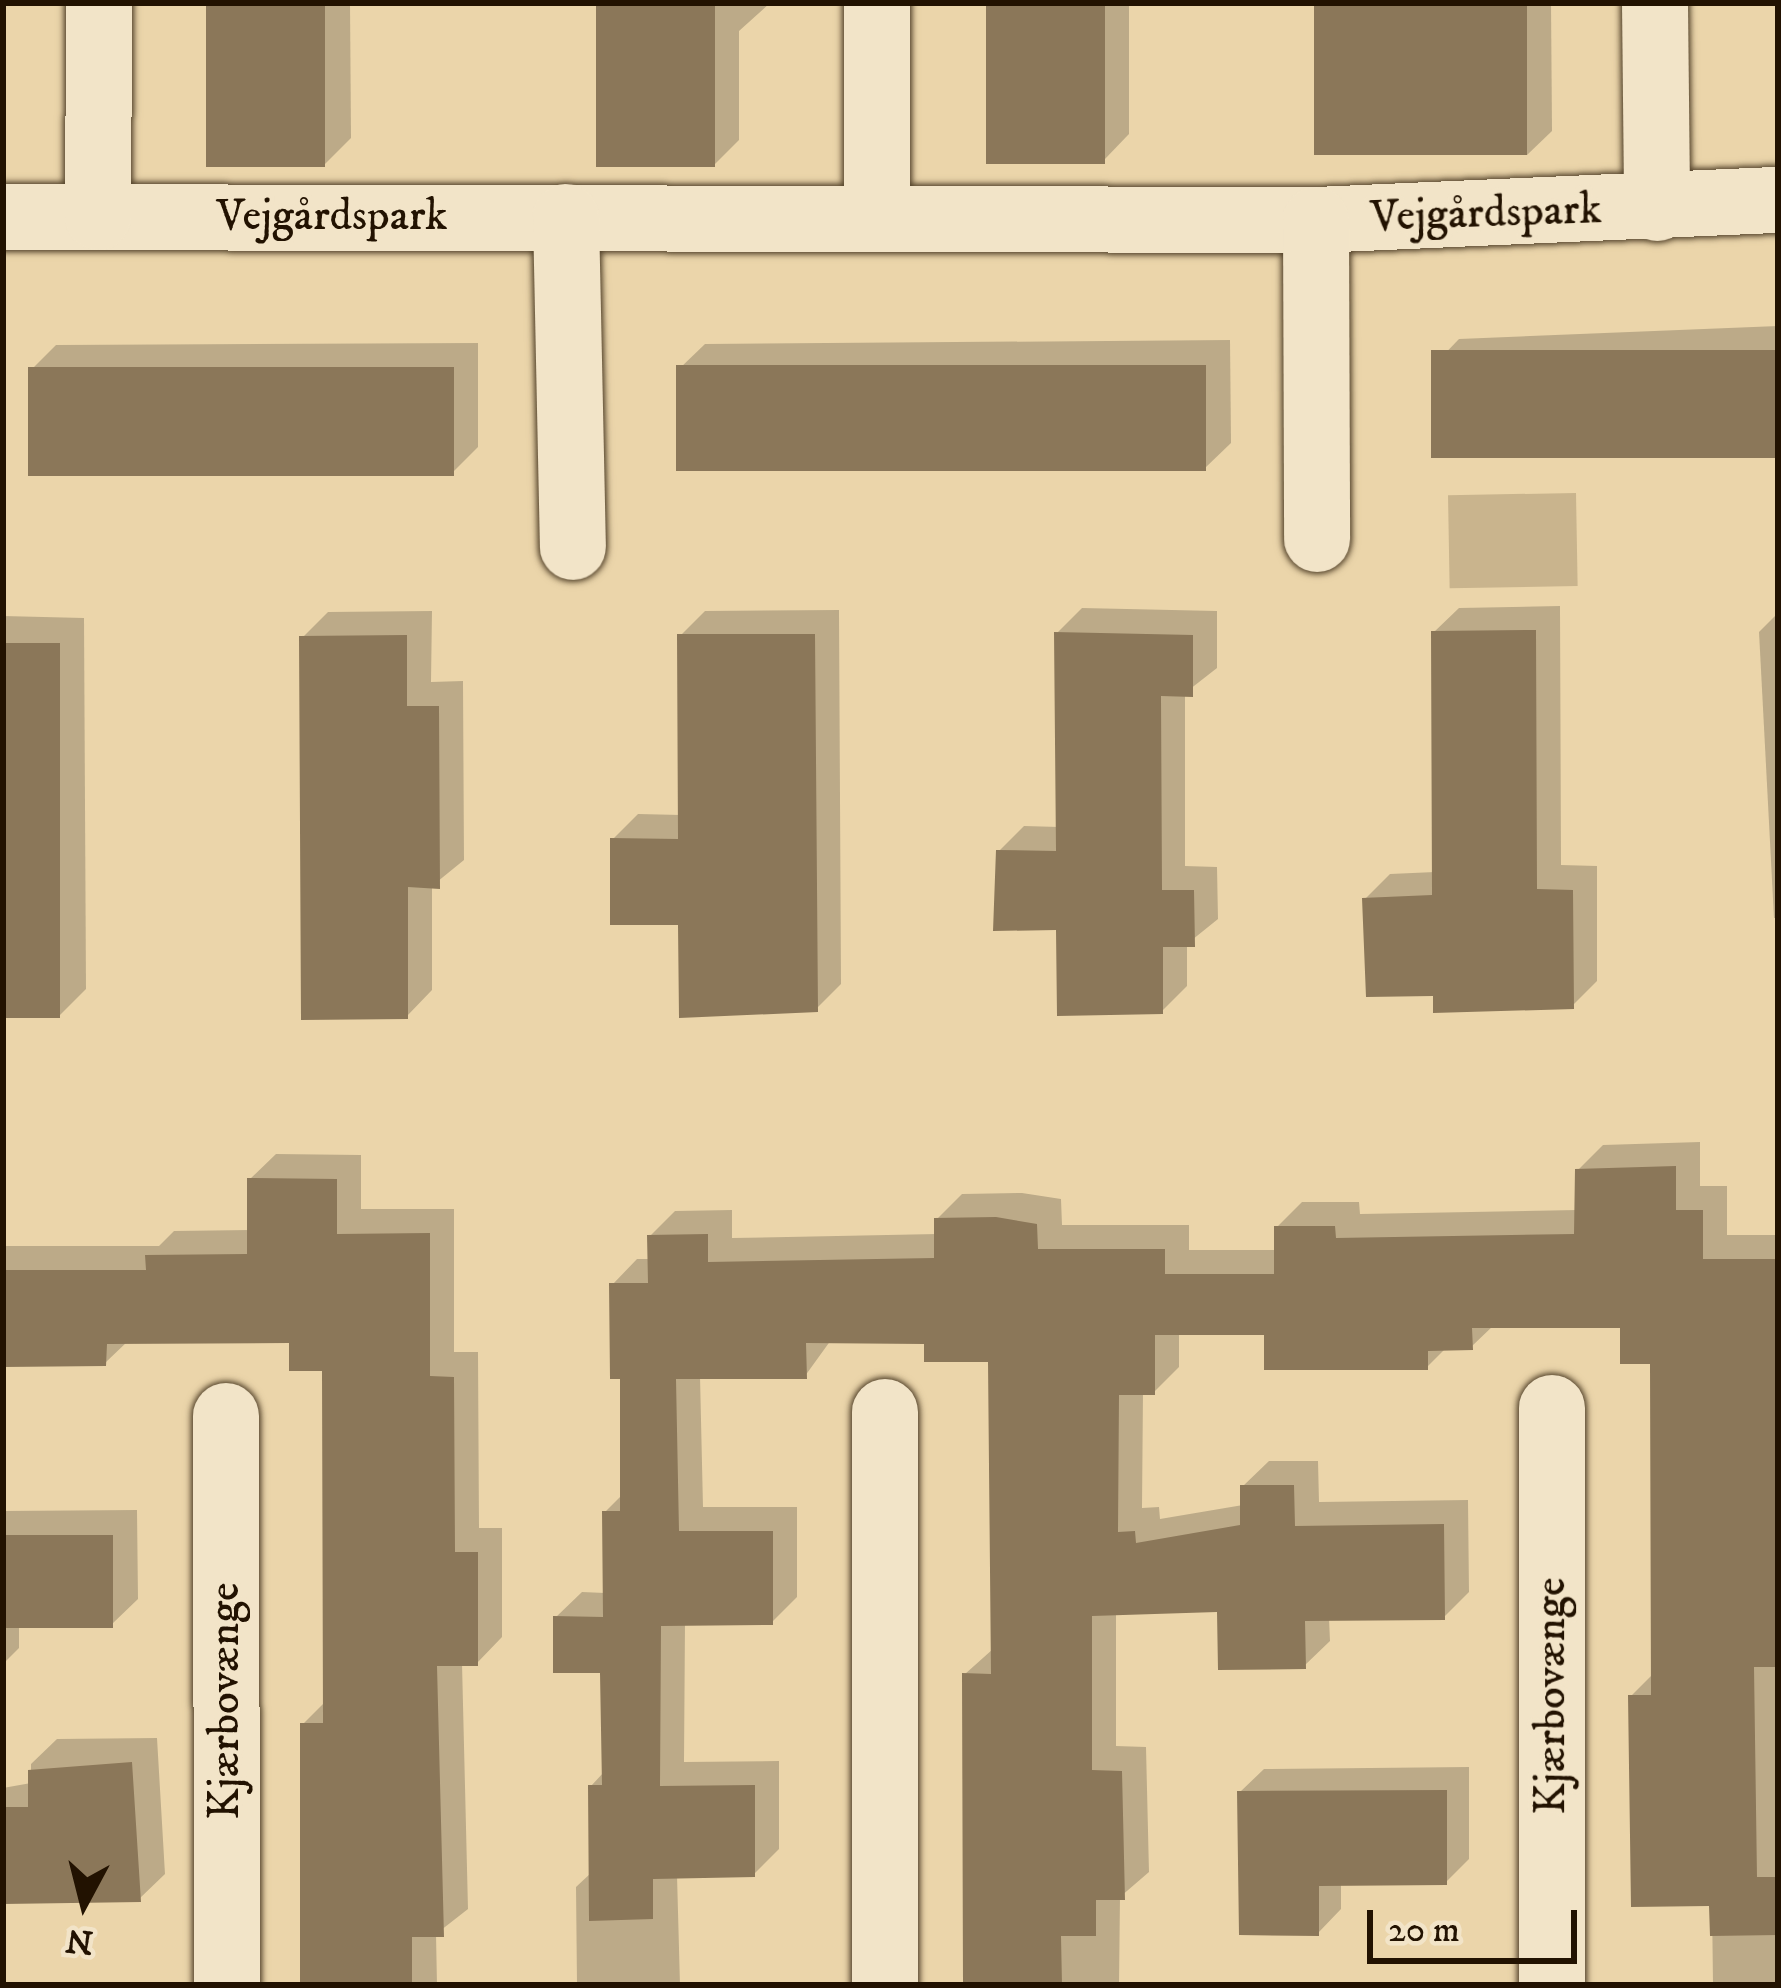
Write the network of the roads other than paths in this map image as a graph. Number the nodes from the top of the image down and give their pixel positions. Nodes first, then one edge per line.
1 (99, 3) edge
2 (877, 3) edge
3 (1655, 3) edge
4 (1778, 200) edge
5 (1657, 208) junction
6 (3, 217) edge
7 (98, 217) junction
8 (566, 218) junction
9 (877, 218) junction
10 (1316, 220) junction
11 (1317, 539) dead end
12 (573, 547) dead end
13 (1552, 1408) dead end
14 (885, 1412) dead end
15 (226, 1416) dead end
16 (226, 1985) edge
17 (885, 1985) edge
18 (1552, 1985) edge

1 - 7 street
2 - 9 street
3 - 5 street, Vejgårdspark
4 - 5 street, Vejgårdspark
5 - 10 street, Vejgårdspark
6 - 7 street, Vejgårdspark
7 - 8 street, Vejgårdspark
8 - 9 street, Vejgårdspark
8 - 12 street
9 - 10 street, Vejgårdspark
10 - 11 street, Vejgårdspark
13 - 18 street, Kjærbovænge
14 - 17 street
15 - 16 street, Kjærbovænge

